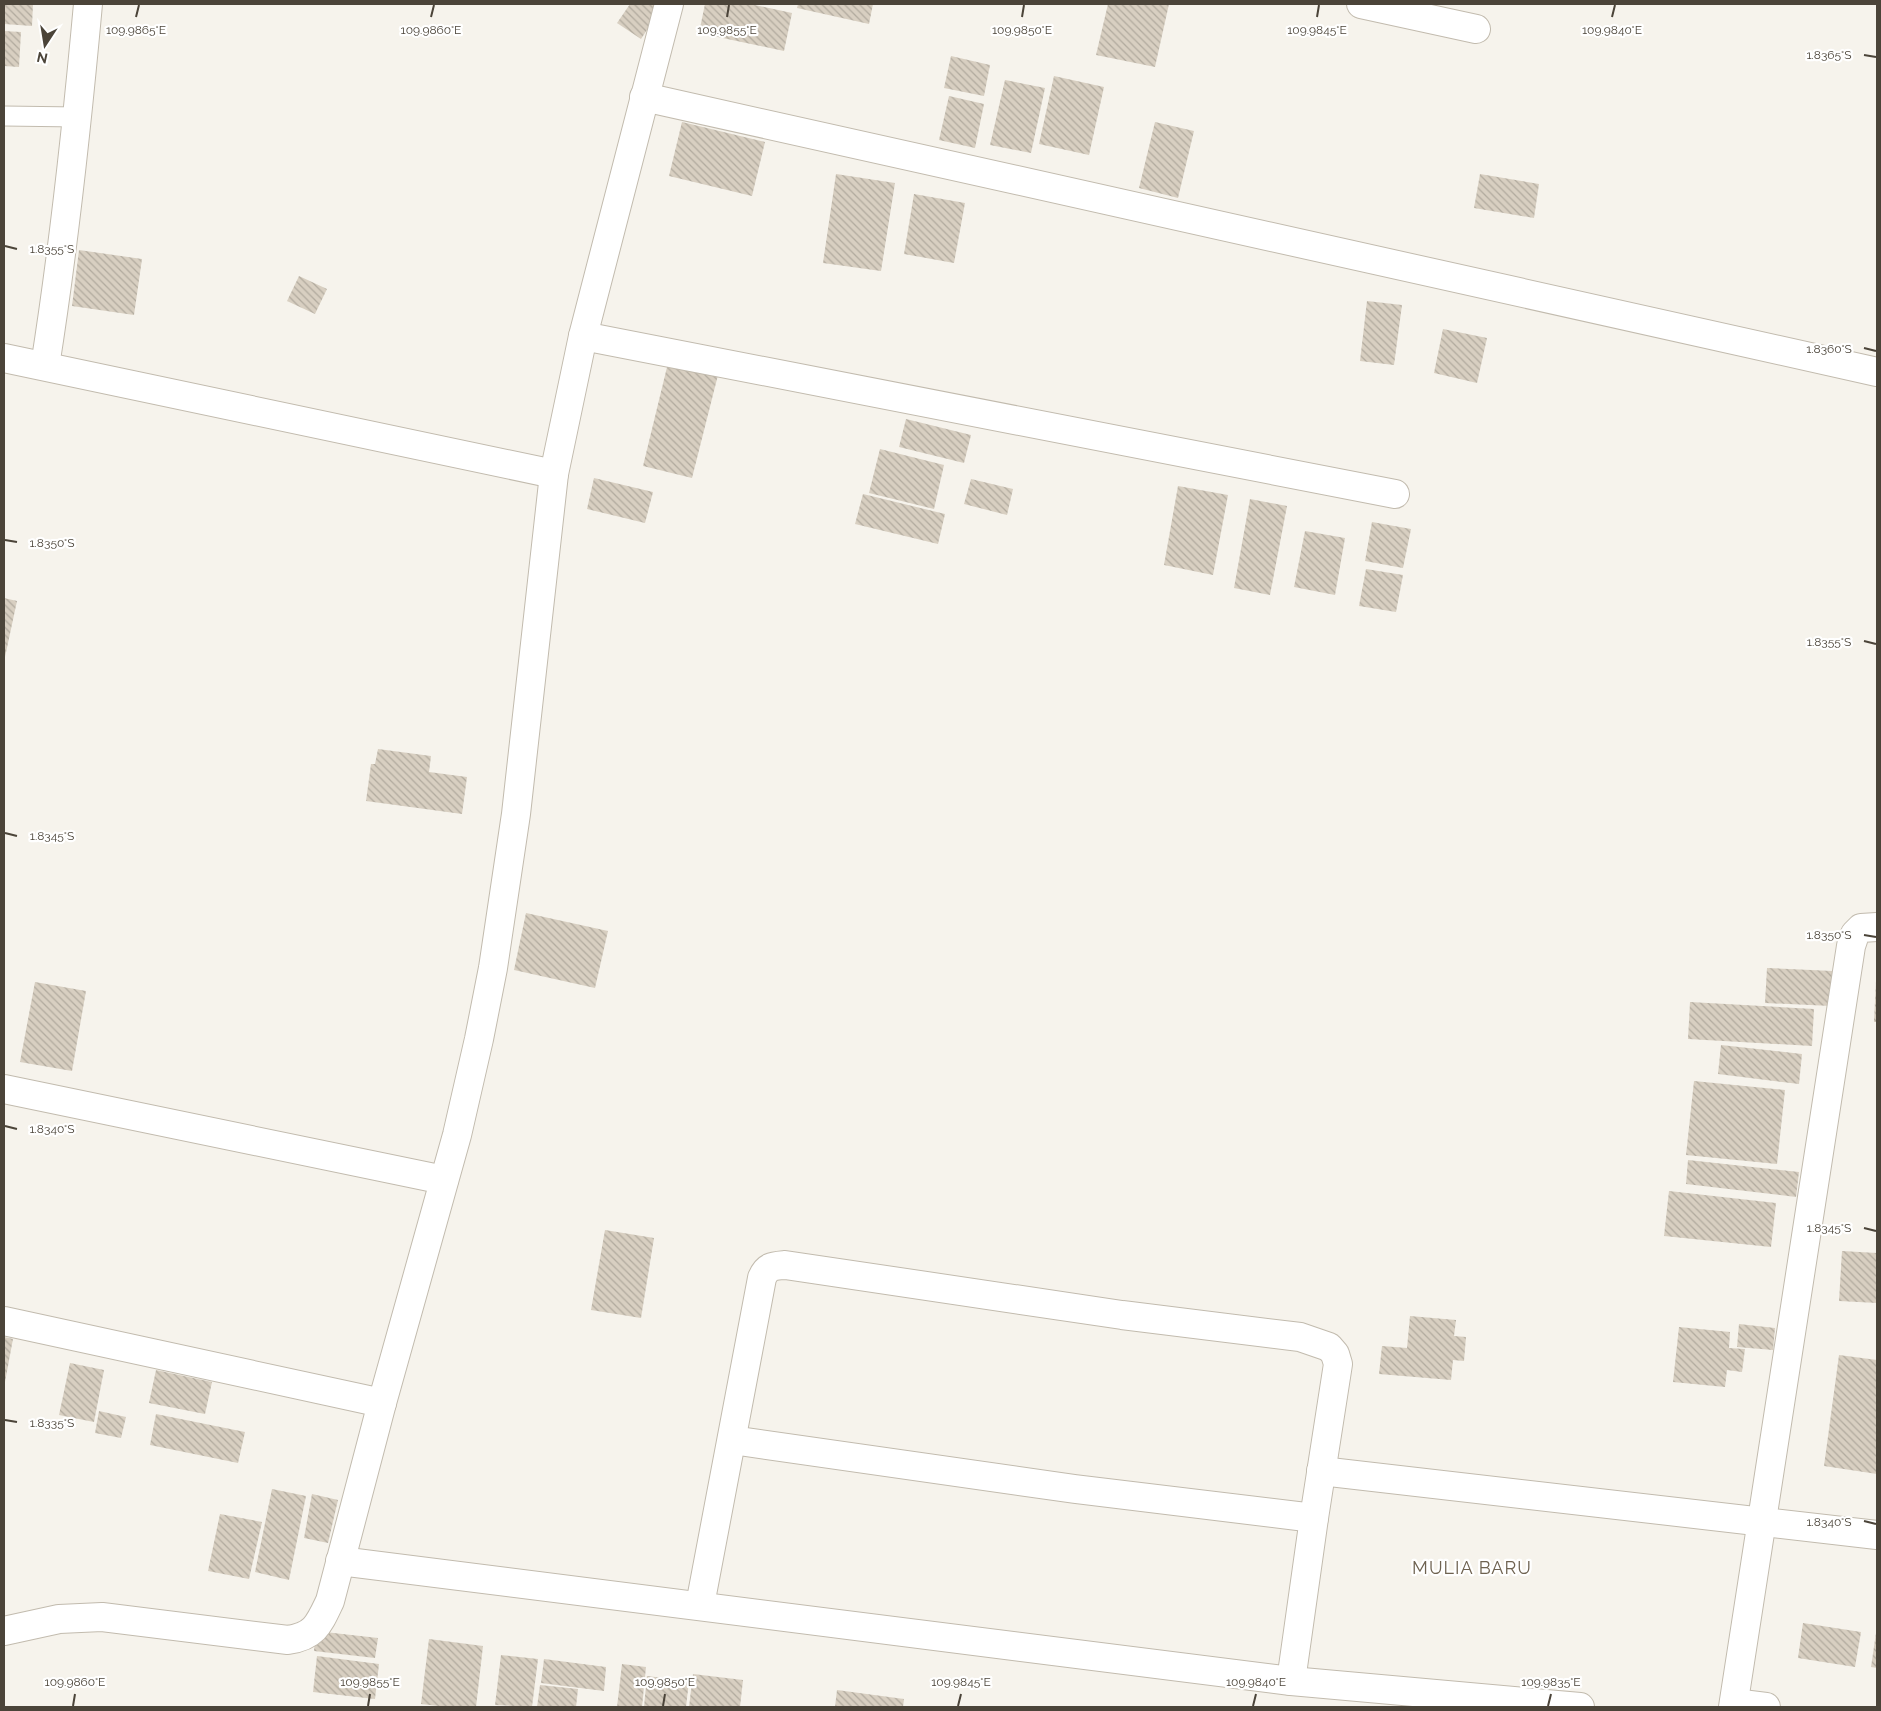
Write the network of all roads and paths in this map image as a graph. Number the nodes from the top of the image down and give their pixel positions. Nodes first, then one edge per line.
1 (88, 4) edge
2 (669, 4) edge
3 (1361, 4) edge
4 (1476, 29) dead end
5 (644, 96) junction
6 (4, 116) edge
7 (78, 117) junction
8 (583, 336) junction
9 (4, 358) edge
10 (45, 366) junction
11 (1877, 372) edge
12 (554, 474) junction
13 (1395, 494) dead end
14 (1877, 927) edge
15 (4, 1089) edge
16 (444, 1180) junction
17 (4, 1321) edge
18 (382, 1404) junction
19 (732, 1440) junction
20 (1321, 1471) junction
21 (1314, 1518) junction
22 (1761, 1520) junction
23 (1877, 1535) edge
24 (340, 1561) junction
25 (700, 1606) junction
26 (4, 1631) edge
27 (1291, 1681) junction
28 (1733, 1705) edge
29 (1580, 1707) edge
30 (1766, 1707) edge

1 - 7 street
2 - 5 street
3 - 4 street
5 - 8 street
5 - 11 street
6 - 7 lane
7 - 10 street
8 - 12 street
8 - 13 street
9 - 10 street
10 - 12 street
12 - 16 street
14 - 22 street
15 - 16 street
16 - 18 street
17 - 18 street
18 - 24 street
19 - 20 street
19 - 21 street
19 - 25 street
20 - 21 street
20 - 22 street
21 - 27 street
22 - 23 street
22 - 28 street
24 - 25 street
24 - 26 street
25 - 27 street
27 - 29 street
28 - 30 street

